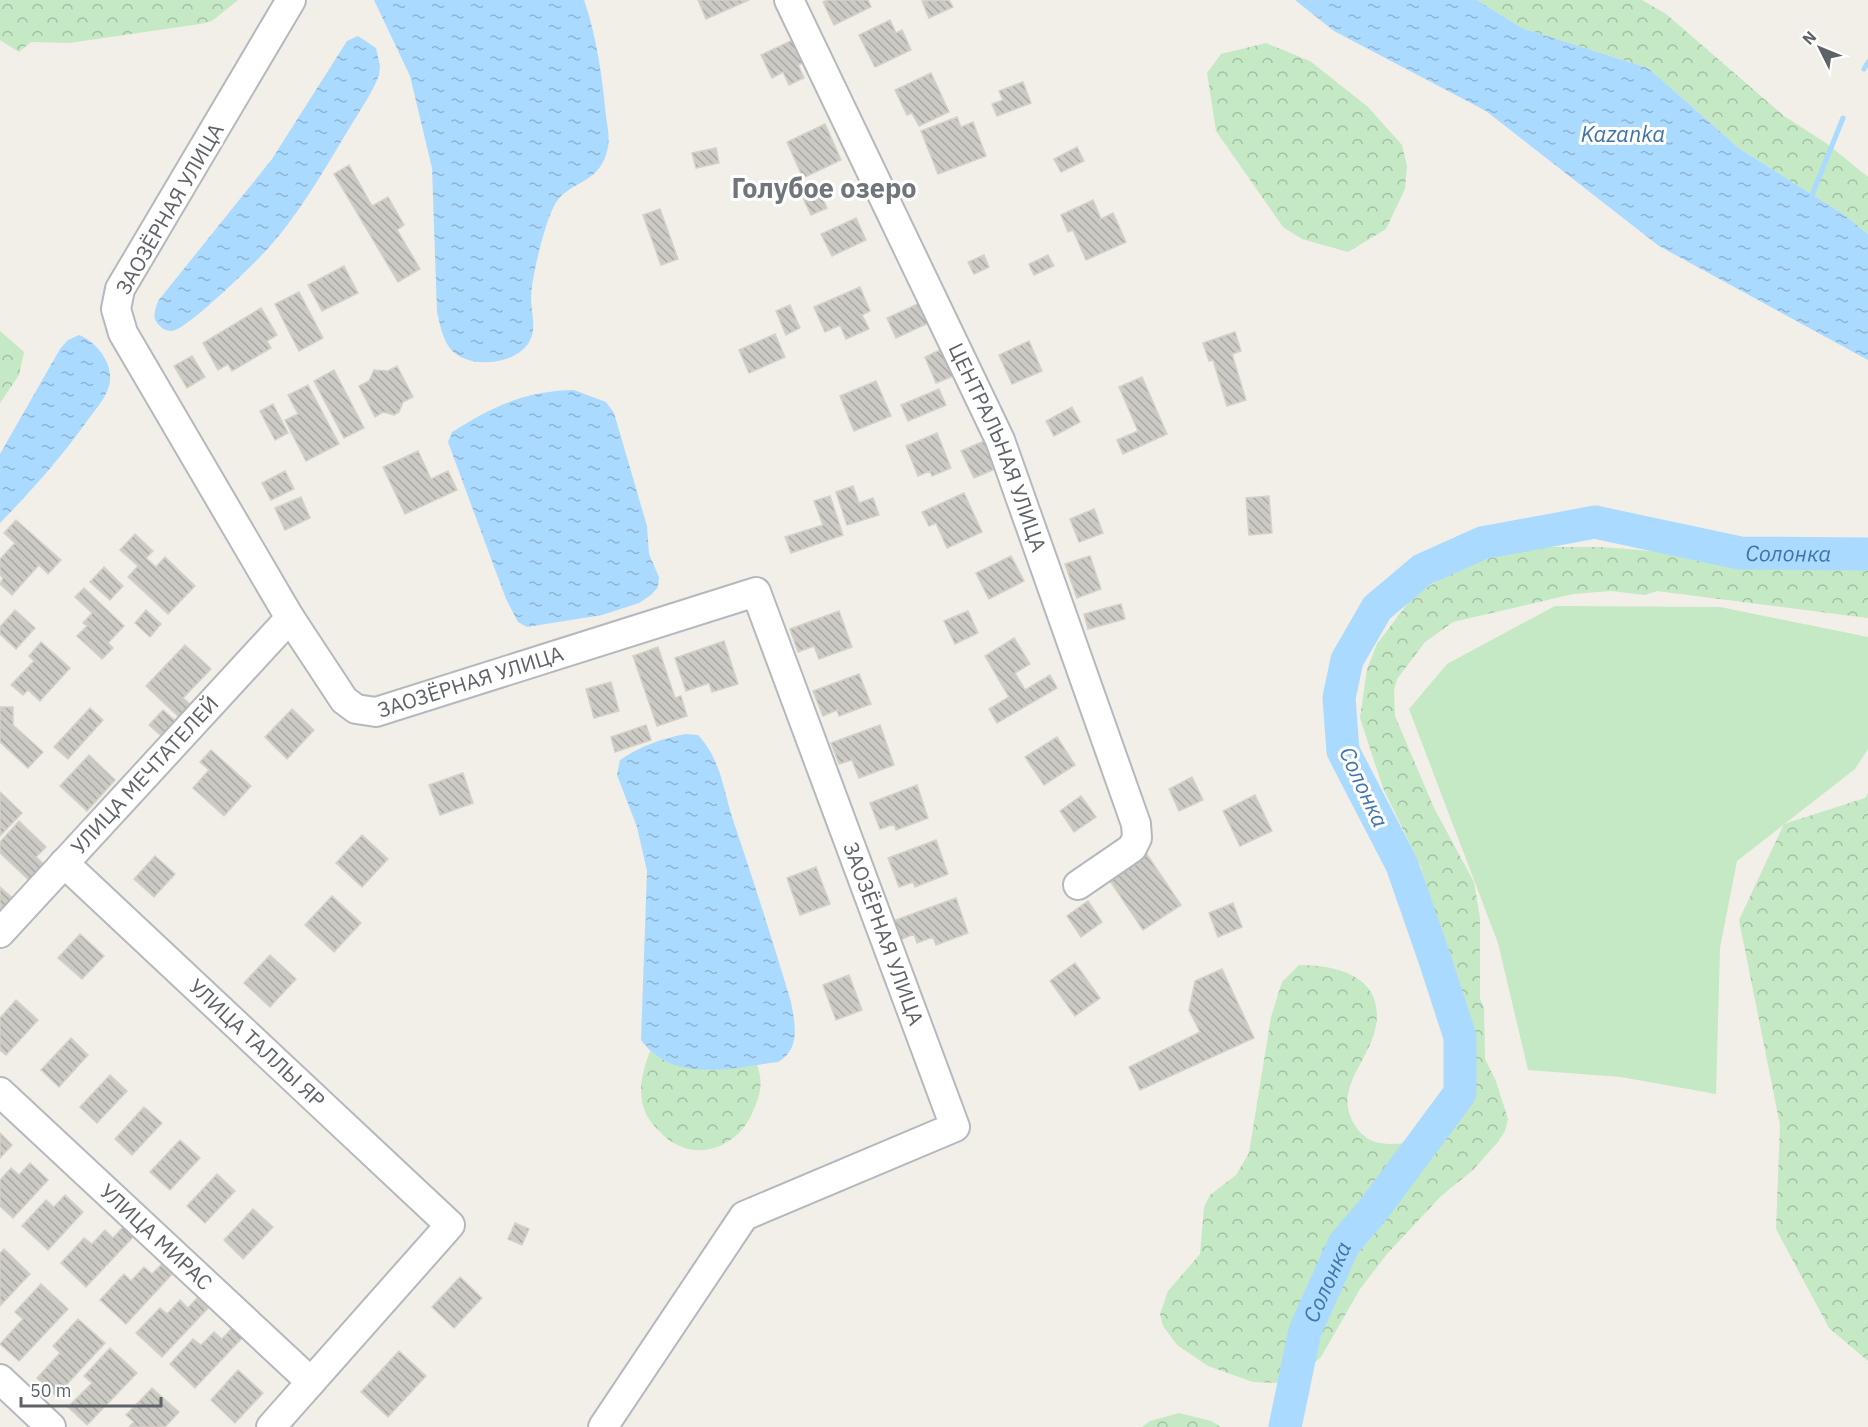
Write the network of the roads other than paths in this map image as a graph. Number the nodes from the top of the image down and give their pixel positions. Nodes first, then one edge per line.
1 (291, 0) edge
2 (789, 0) edge
3 (290, 618) junction
4 (64, 863) junction
5 (1078, 885) dead end
6 (0, 933) edge
7 (0, 1092) edge
8 (0, 1379) edge
9 (311, 1382) junction
10 (51, 1427) edge
11 (271, 1427) edge
12 (603, 1427) edge

1 - 3 street, ЗАОЗЁРНАЯ УЛИЦА
2 - 5 street, ЦЕНТРАЛЬНАЯ УЛИЦА
3 - 4 street, УЛИЦА МЕЧТАТЕЛЕЙ
3 - 12 street, ЗАОЗЁРНАЯ УЛИЦА
4 - 6 street, УЛИЦА МЕЧТАТЕЛЕЙ
4 - 9 street, УЛИЦА ТАЛЛЫ ЯР
7 - 9 street, УЛИЦА МИРАС
8 - 10 street
9 - 11 street

